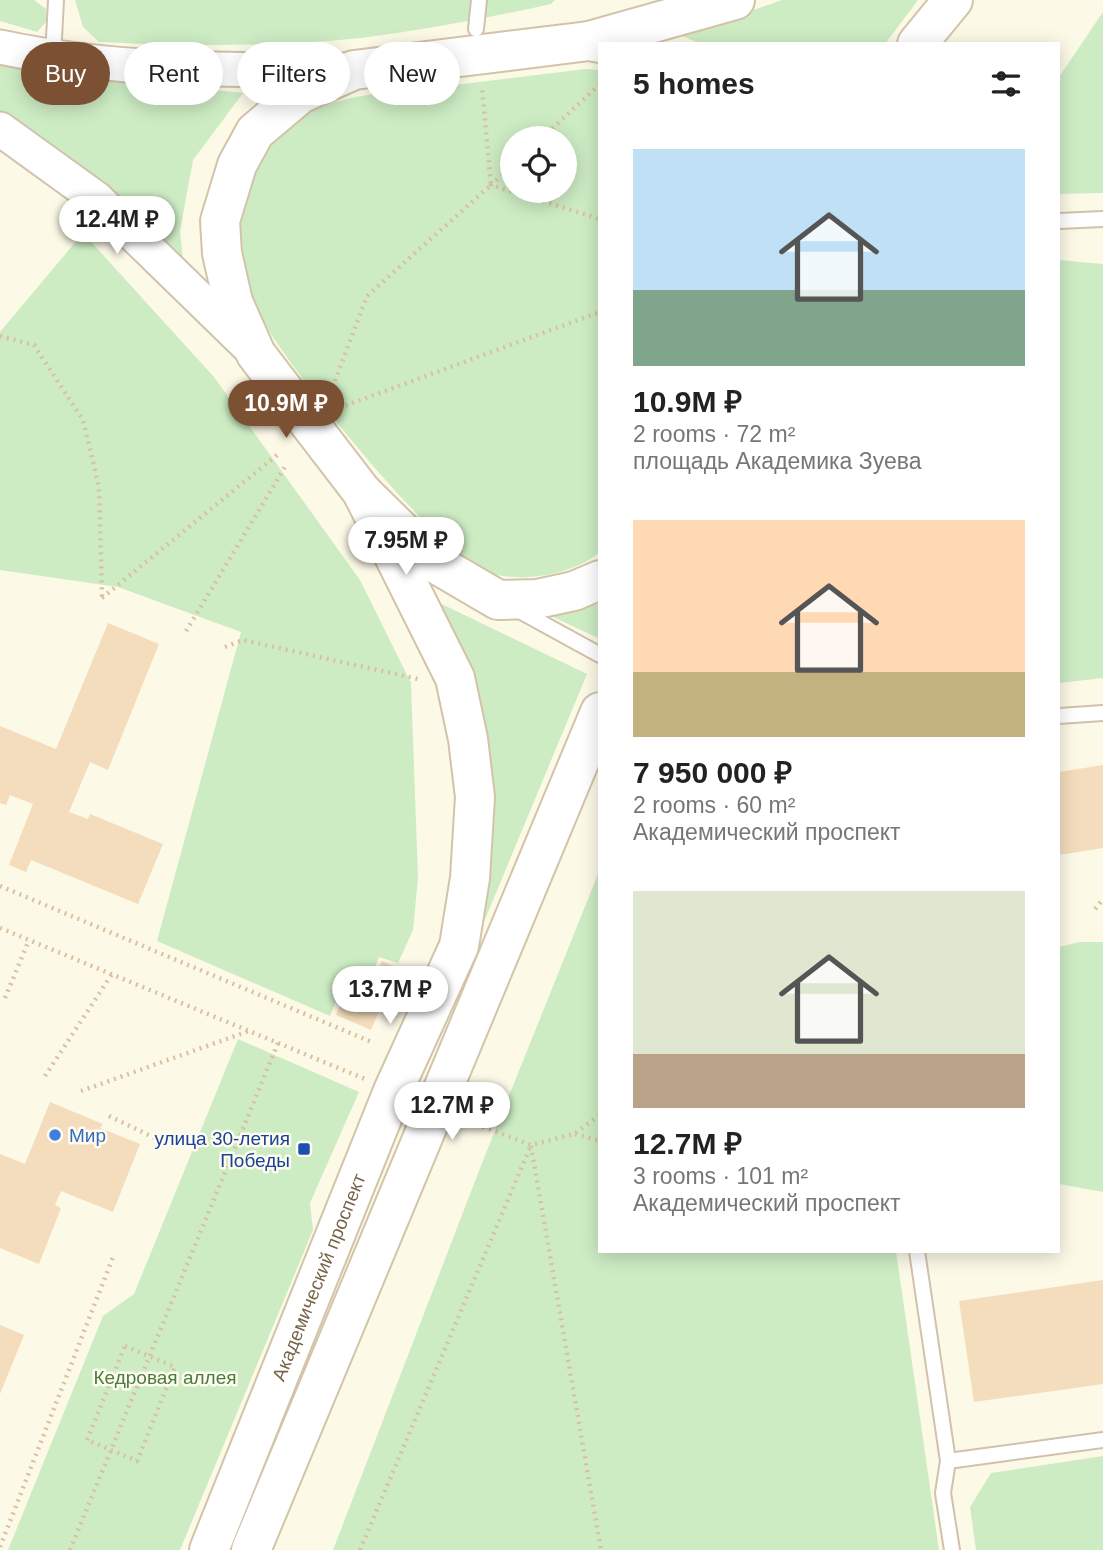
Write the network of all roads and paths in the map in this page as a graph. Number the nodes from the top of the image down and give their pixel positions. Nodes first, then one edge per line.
1 (56, 0) edge
2 (479, 0) edge
3 (953, 0) edge
4 (726, 2) edge
5 (476, 29) dead end
6 (54, 42) edge
7 (601, 42) edge
8 (919, 42) edge
9 (598, 43) edge
10 (0, 47) edge
11 (21, 51) edge
12 (110, 65) edge
13 (354, 70) junction
14 (482, 82) dead end
15 (598, 86) edge
16 (555, 126) edge
17 (0, 129) edge
18 (500, 177) edge
19 (491, 186) junction
20 (598, 218) edge
21 (1103, 219) edge
22 (1060, 221) edge
23 (598, 313) edge
24 (0, 336) edge
25 (256, 354) junction
26 (327, 402) dead end
27 (335, 410) dead end
28 (277, 455) dead end
29 (285, 467) dead end
30 (362, 492) junction
31 (598, 581) edge
32 (498, 600) junction
33 (186, 631) dead end
34 (225, 647) dead end
35 (598, 654) edge
36 (418, 679) dead end
37 (1103, 713) edge
38 (1060, 716) edge
39 (598, 717) edge
40 (0, 886) edge
41 (1103, 899) edge
42 (1095, 909) dead end
43 (0, 928) edge
44 (29, 940) junction
45 (112, 974) junction
46 (5, 998) dead end
47 (249, 1031) junction
48 (374, 1043) dead end
49 (46, 1076) dead end
50 (81, 1091) dead end
51 (109, 1116) dead end
52 (574, 1134) dead end
53 (157, 1139) dead end
54 (598, 1140) edge
55 (917, 1253) edge
56 (113, 1257) dead end
57 (149, 1356) junction
58 (1103, 1440) edge
59 (111, 1450) junction
60 (948, 1461) junction
61 (0, 1547) edge
62 (70, 1550) edge
63 (209, 1550) edge
64 (251, 1550) edge
65 (360, 1550) edge
66 (601, 1550) edge
67 (952, 1550) edge

1 - 6 lane
2 - 5 lane
3 - 8 main road
4 - 7 main road
9 - 13 main road
10 - 11 street
12 - 13 street
13 - 25 main road
14 - 19 path
15 - 16 path
17 - 25 street
18 - 19 path
19 - 20 path
19 - 26 path
21 - 22 lane
23 - 27 path
24 - 28 path
25 - 30 main road
29 - 33 path
30 - 32 main road
30 - 63 main road, Академический проспект
31 - 32 main road
32 - 35 lane
34 - 36 path
37 - 38 lane
39 - 64 main road
40 - 48 path
41 - 42 path
43 - 44 path
44 - 45 path
44 - 46 path
45 - 47 path
45 - 49 path
47 - 50 path
47 - 57 path
51 - 53 path
52 - 54 path
55 - 60 lane
56 - 61 path
57 - 59 path
57 - 59 path
57 - 59 path
58 - 60 lane
59 - 62 path
60 - 67 lane
65 - 66 path

